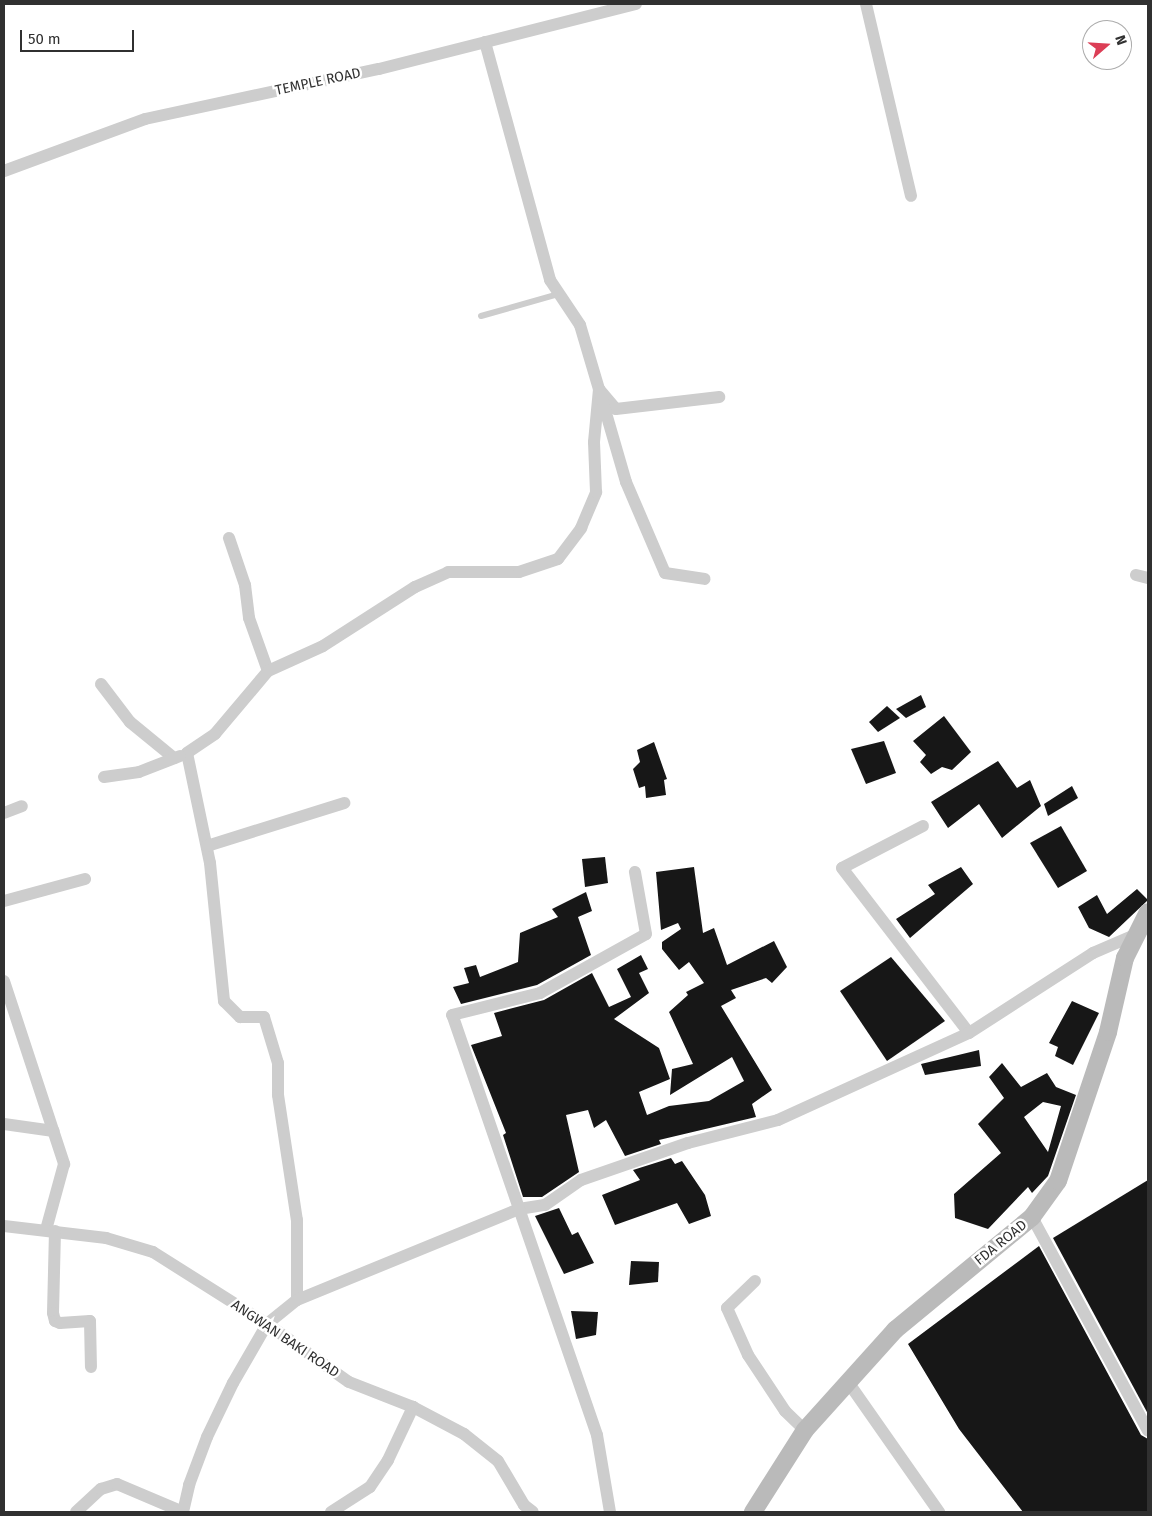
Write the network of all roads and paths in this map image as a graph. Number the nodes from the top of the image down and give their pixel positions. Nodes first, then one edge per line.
1 (636, 4) edge
2 (866, 4) edge
3 (485, 42) junction
4 (4, 171) edge
5 (911, 196) dead end
6 (560, 294) junction
7 (480, 316) dead end
8 (599, 390) junction
9 (719, 398) dead end
10 (229, 538) dead end
11 (705, 579) dead end
12 (268, 671) junction
13 (102, 684) dead end
14 (187, 753) junction
15 (174, 758) junction
16 (104, 777) dead end
17 (344, 803) dead end
18 (22, 806) dead end
19 (4, 813) edge
20 (923, 826) dead end
21 (207, 846) junction
22 (635, 872) dead end
23 (85, 879) dead end
24 (4, 901) edge
25 (1148, 912) edge
26 (1137, 934) junction
27 (4, 981) edge
28 (969, 1033) junction
29 (4, 1124) edge
30 (54, 1131) junction
31 (519, 1209) junction
32 (1032, 1217) junction
33 (4, 1226) edge
34 (50, 1231) junction
35 (756, 1281) dead end
36 (297, 1300) junction
37 (266, 1324) junction
38 (91, 1368) dead end
39 (848, 1382) junction
40 (413, 1407) junction
41 (805, 1430) junction
42 (1148, 1431) edge
43 (76, 1512) edge
44 (183, 1512) edge
45 (331, 1512) edge
46 (533, 1512) edge
47 (610, 1512) edge
48 (753, 1512) edge
49 (939, 1512) edge

1 - 3 street, TEMPLE ROAD
2 - 5 street
3 - 4 street, TEMPLE ROAD
3 - 6 street
6 - 7 lane
6 - 8 street
8 - 9 street
8 - 11 street
8 - 12 street
10 - 12 street
12 - 14 street
13 - 15 street
14 - 15 street
14 - 21 street
15 - 16 street
17 - 21 street
18 - 19 street
20 - 28 street
21 - 36 street
22 - 31 street
23 - 24 street
25 - 26 street, FDA ROAD
26 - 28 street
26 - 32 street, FDA ROAD
27 - 30 street
28 - 31 street
29 - 30 street
30 - 34 street
31 - 36 street
31 - 47 street
32 - 39 street, FDA ROAD
32 - 42 street
33 - 34 street, ANGWAN BAKI ROAD
34 - 37 street, ANGWAN BAKI ROAD
34 - 38 street
35 - 41 street
36 - 37 street
37 - 40 street, ANGWAN BAKI ROAD
37 - 44 street
39 - 41 street, FDA ROAD
39 - 49 street
40 - 45 street
40 - 46 street, ANGWAN BAKI ROAD
41 - 48 street, FDA ROAD
43 - 44 street

